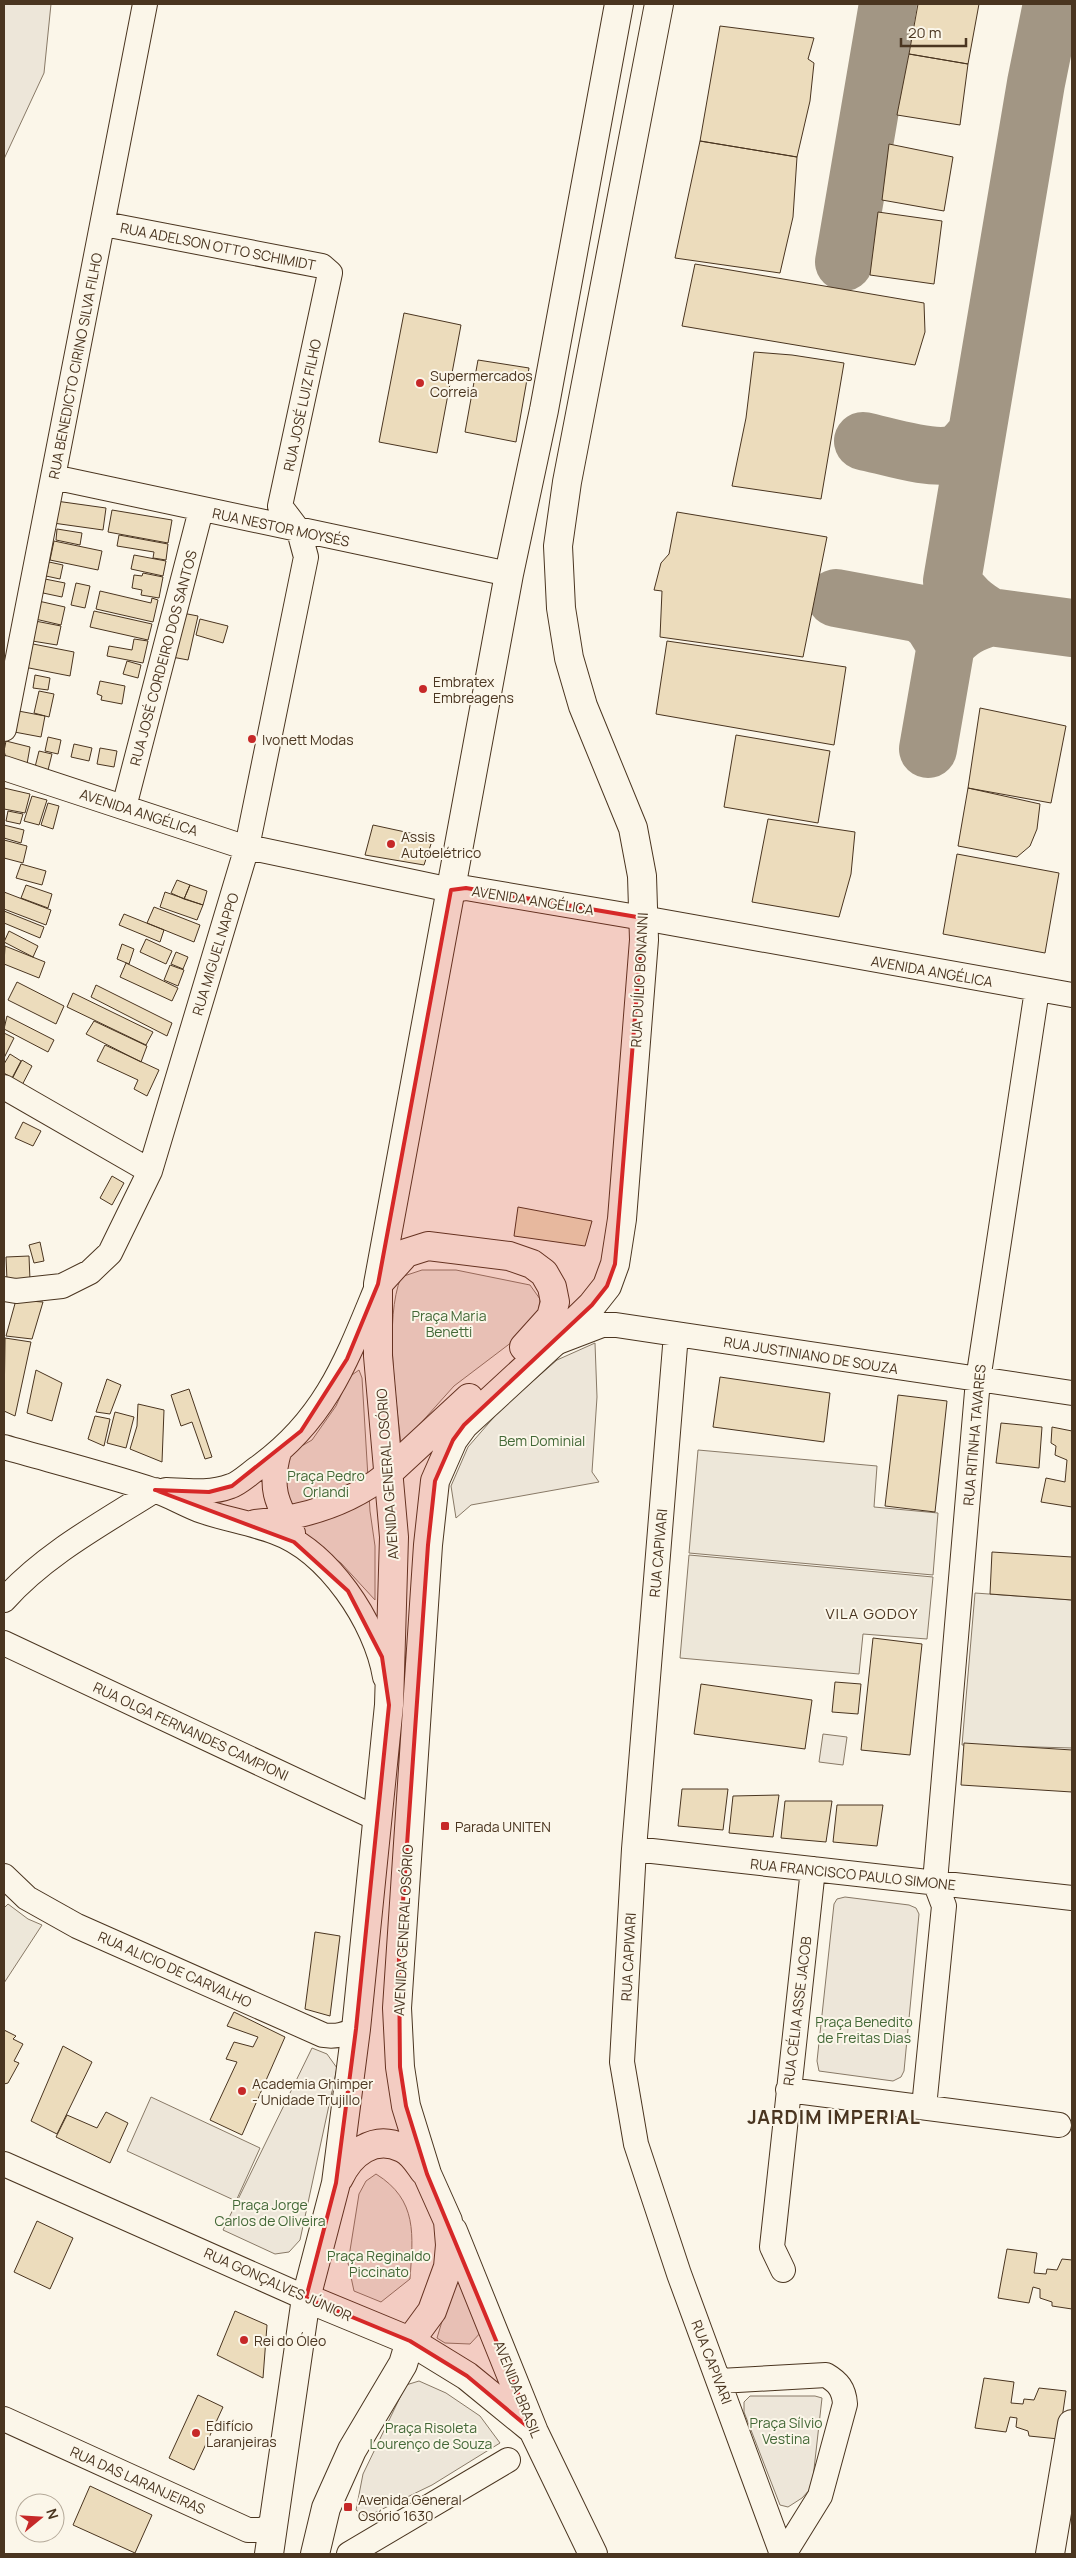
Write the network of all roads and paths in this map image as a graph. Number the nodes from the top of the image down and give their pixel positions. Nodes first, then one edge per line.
1 (146, 4) edge
2 (619, 4) edge
3 (659, 4) edge
4 (104, 224) junction
5 (330, 273) joint
6 (53, 477) junction
7 (201, 510) junction
8 (299, 531) junction
9 (510, 574) junction
10 (4, 729) edge
11 (4, 768) edge
12 (124, 807) junction
13 (247, 847) junction
14 (451, 890) junction
15 (643, 918) junction
16 (1037, 990) junction
17 (1072, 996) edge
18 (4, 1087) edge
19 (150, 1171) junction
20 (378, 1284) junction
21 (4, 1290) edge
22 (676, 1334) junction
23 (553, 1344) junction
24 (495, 1375) junction
25 (978, 1380) junction
26 (1072, 1393) edge
27 (464, 1425) junction
28 (4, 1448) edge
29 (279, 1452) junction
30 (388, 1473) junction
31 (155, 1490) junction
32 (285, 1520) junction
33 (240, 1523) junction
34 (313, 1557) junction
35 (4, 1600) edge
36 (4, 1643) edge
37 (389, 1705) junction
38 (378, 1819) junction
39 (634, 1849) junction
40 (813, 1869) junction
41 (4, 1876) edge
42 (935, 1882) junction
43 (1072, 1898) edge
44 (356, 2029) junction
45 (788, 2090) junction
46 (924, 2107) junction
47 (1059, 2125) dead end
48 (4, 2164) edge
49 (427, 2174) junction
50 (336, 2184) junction
51 (448, 2220) junction
52 (783, 2270) dead end
53 (306, 2298) junction
54 (410, 2342) junction
55 (720, 2381) junction
56 (4, 2419) edge
57 (1072, 2424) edge
58 (534, 2432) junction
59 (508, 2460) dead end
60 (274, 2525) junction
61 (269, 2554) edge
62 (315, 2554) edge
63 (349, 2554) edge
64 (593, 2554) edge
65 (783, 2554) edge
66 (1050, 2554) edge

1 - 4 street, RUA BENEDICTO CIRINO SILVA FILHO
2 - 9 main road, AVENIDA GENERAL OSÓRIO
3 - 15 main road, RUA DUÍLIO BONANNI
4 - 5 street, RUA ADELSON OTTO SCHIMIDT
4 - 6 street, RUA BENEDICTO CIRINO SILVA FILHO
5 - 8 street, RUA JOSÉ LUIZ FILHO
6 - 7 street, RUA NESTOR MOYSÉS
6 - 10 street, RUA BENEDICTO CIRINO SILVA FILHO
7 - 8 street, RUA NESTOR MOYSÉS
7 - 12 street, RUA JOSÉ CORDEIRO DOS SANTOS
8 - 9 street, RUA NESTOR MOYSÉS
8 - 13 street, RUA MIGUEL NAPPO
9 - 14 main road, AVENIDA GENERAL OSÓRIO
11 - 12 street, AVENIDA ANGÉLICA
12 - 13 street, AVENIDA ANGÉLICA
13 - 14 street, AVENIDA ANGÉLICA
13 - 19 street, RUA MIGUEL NAPPO
14 - 15 street, AVENIDA ANGÉLICA
14 - 20 main road, AVENIDA GENERAL OSÓRIO
15 - 16 street, AVENIDA ANGÉLICA
15 - 23 main road, RUA DUÍLIO BONANNI
16 - 17 street, AVENIDA ANGÉLICA
16 - 25 street, RUA RITINHA TAVARES
18 - 19 street
19 - 21 street, RUA MIGUEL NAPPO
20 - 24 main road
20 - 29 street
20 - 30 main road, AVENIDA GENERAL OSÓRIO
22 - 23 street, RUA JUSTINIANO DE SOUZA
22 - 25 street, RUA JUSTINIANO DE SOUZA
22 - 39 street, RUA CAPIVARI
23 - 24 main road
23 - 27 main road, AVENIDA GENERAL OSÓRIO
24 - 27 main road
24 - 30 main road
25 - 26 street, RUA JUSTINIANO DE SOUZA
25 - 42 street, RUA RITINHA TAVARES
27 - 49 main road, AVENIDA GENERAL OSÓRIO
28 - 31 street
29 - 31 street
29 - 32 street
30 - 32 street
30 - 37 main road, AVENIDA GENERAL OSÓRIO
31 - 33 street
31 - 35 street
32 - 33 street
32 - 34 street
33 - 34 street
34 - 37 street
36 - 38 street, RUA OLGA FERNANDES CAMPIONI
37 - 38 main road, AVENIDA GENERAL OSÓRIO
38 - 44 main road, AVENIDA GENERAL OSÓRIO
39 - 40 street, RUA FRANCISCO PAULO SIMONE
39 - 55 street, RUA CAPIVARI
40 - 42 street, RUA FRANCISCO PAULO SIMONE
40 - 45 street, RUA CÉLIA ASSE JACOB
41 - 44 street, RUA ALICIO DE CARVALHO
42 - 43 street, RUA FRANCISCO PAULO SIMONE
42 - 46 street
44 - 50 main road, AVENIDA GENERAL OSÓRIO
45 - 46 street
45 - 52 street, RUA CÉLIA ASSE JACOB
46 - 47 street
48 - 53 street, RUA GONÇALVES JÚNIOR
49 - 50 main road
49 - 51 main road, AVENIDA GENERAL OSÓRIO
50 - 53 main road, AVENIDA GENERAL OSÓRIO
51 - 54 main road, AVENIDA GENERAL OSÓRIO
51 - 58 main road, AVENIDA BRASIL
53 - 54 main road, RUA GONÇALVES JÚNIOR
53 - 60 main road, AVENIDA GENERAL OSÓRIO
54 - 58 main road, RUA GONÇALVES JÚNIOR
54 - 62 main road, AVENIDA GENERAL OSÓRIO
55 - 65 street, RUA CAPIVARI
55 - 65 street
56 - 60 street, RUA DAS LARANJEIRAS
57 - 66 main road
58 - 64 main road, AVENIDA BRASIL
59 - 63 street
60 - 61 main road, AVENIDA GENERAL OSÓRIO

